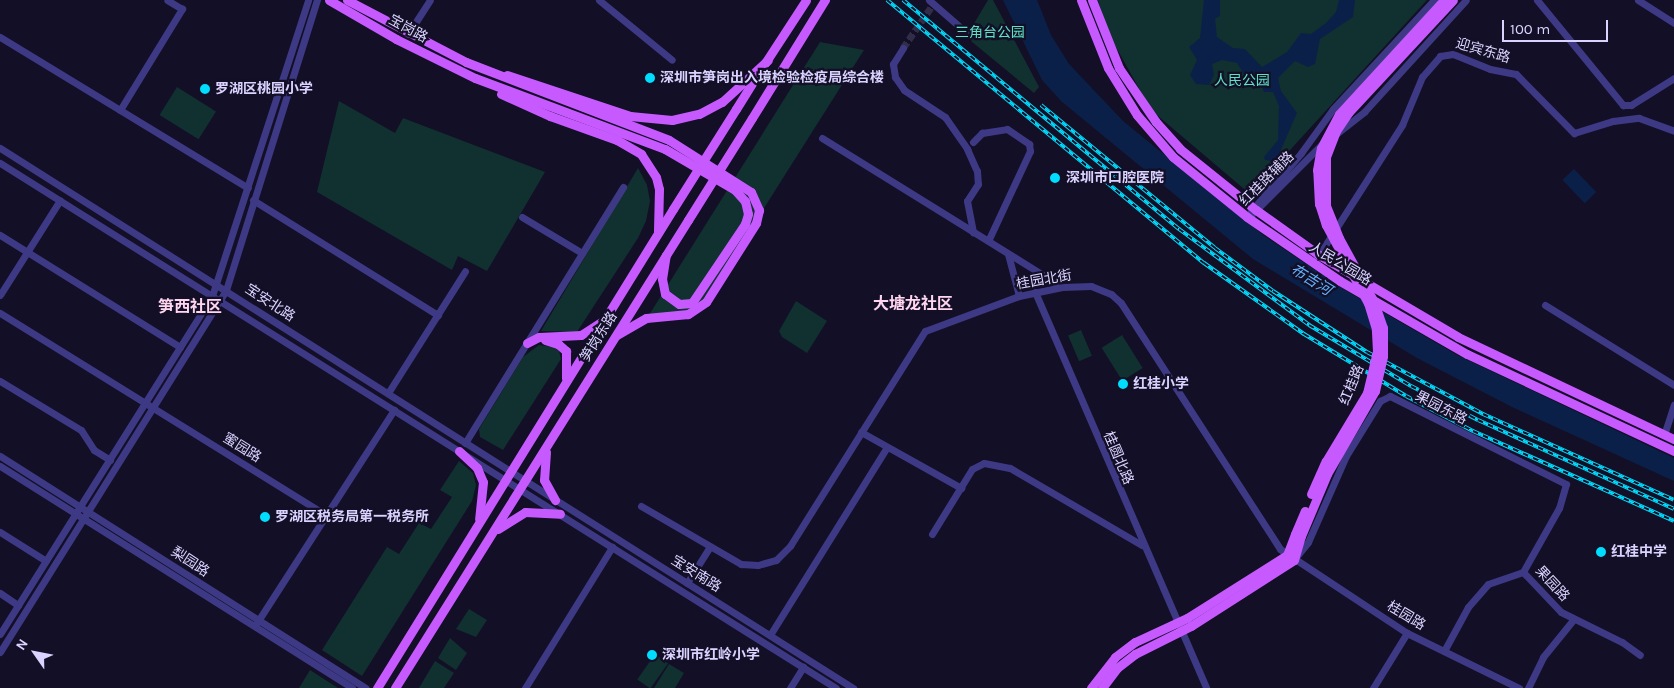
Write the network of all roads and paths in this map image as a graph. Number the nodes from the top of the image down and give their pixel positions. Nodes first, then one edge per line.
1 (167, 0) edge
2 (308, 0) edge
3 (317, 0) edge
4 (329, 0) edge
5 (348, 0) edge
6 (430, 0) edge
7 (599, 0) edge
8 (806, 0) edge
9 (825, 0) edge
10 (929, 0) edge
11 (1092, 0) edge
12 (1434, 0) edge
13 (1444, 0) edge
14 (1453, 0) edge
15 (1466, 0) edge
16 (1537, 0) edge
17 (1638, 0) edge
18 (1081, 1) edge
19 (1674, 23) edge
20 (967, 33) dead end
21 (408, 34) junction
22 (0, 37) edge
23 (903, 48) tunnel mouth
24 (672, 60) dead end
25 (768, 60) junction
26 (480, 68) junction
27 (475, 78) junction
28 (1674, 78) edge
29 (120, 110) junction
30 (1674, 131) edge
31 (822, 138) dead end
32 (973, 142) dead end
33 (0, 148) edge
34 (0, 163) edge
35 (623, 187) dead end
36 (248, 188) junction
37 (60, 200) junction
38 (253, 200) junction
39 (1254, 209) junction
40 (522, 217) dead end
41 (1247, 217) junction
42 (973, 232) junction
43 (0, 235) edge
44 (658, 235) junction
45 (988, 241) junction
46 (27, 252) junction
47 (582, 253) junction
48 (666, 254) junction
49 (1008, 254) junction
50 (1319, 255) junction
51 (1313, 264) junction
52 (465, 271) dead end
53 (218, 284) junction
54 (1062, 287) junction
55 (226, 290) junction
56 (1035, 292) junction
57 (0, 295) edge
58 (212, 296) junction
59 (1019, 296) junction
60 (220, 301) junction
61 (1545, 305) dead end
62 (0, 313) edge
63 (438, 315) junction
64 (608, 315) junction
65 (616, 335) junction
66 (527, 343) junction
67 (180, 348) junction
68 (0, 381) edge
69 (565, 385) junction
70 (1674, 385) edge
71 (388, 393) junction
72 (145, 404) junction
73 (1674, 405) edge
74 (153, 408) junction
75 (394, 410) junction
76 (861, 432) junction
77 (1664, 435) junction
78 (1674, 439) edge
79 (465, 443) junction
80 (548, 444) junction
81 (887, 447) junction
82 (459, 451) junction
83 (1674, 451) edge
84 (0, 456) edge
85 (110, 460) junction
86 (0, 466) edge
87 (511, 472) junction
88 (506, 481) junction
89 (522, 485) junction
90 (960, 488) junction
91 (555, 500) junction
92 (81, 506) junction
93 (641, 506) dead end
94 (89, 511) junction
95 (76, 514) junction
96 (560, 514) junction
97 (326, 515) junction
98 (84, 519) junction
99 (477, 527) junction
100 (0, 532) edge
101 (932, 534) dead end
102 (1298, 535) junction
103 (490, 536) junction
104 (1143, 545) junction
105 (612, 547) junction
106 (709, 548) junction
107 (1290, 557) junction
108 (46, 561) junction
109 (1524, 572) junction
110 (687, 583) junction
111 (0, 593) edge
112 (18, 605) junction
113 (1573, 620) junction
114 (256, 624) junction
115 (1180, 627) junction
116 (1408, 633) junction
117 (0, 634) edge
118 (770, 635) junction
119 (1444, 651) junction
120 (0, 652) edge
121 (1640, 655) dead end
122 (803, 667) junction
123 (352, 688) edge
124 (366, 688) edge
125 (377, 688) edge
126 (395, 688) edge
127 (525, 688) edge
128 (790, 688) edge
129 (836, 688) edge
130 (853, 688) edge
131 (1091, 688) edge
132 (1102, 688) edge
133 (1206, 688) edge
134 (1373, 688) edge
135 (1518, 688) edge
136 (1528, 688) edge

1 - 29 street
2 - 36 street
3 - 38 street
4 - 27 main road, 宝岗路
5 - 21 main road, 宝岗路
6 - 21 street
7 - 24 street
8 - 25 main road, 笋岗东路
9 - 48 main road, 笋岗东路, bridge
10 - 20 street
11 - 39 main road, 人民公园路
12 - 39 street, 红桂路辅路
13 - 102 main road, 红桂路, bridge
14 - 102 main road, 红桂路, bridge
15 - 39 street, 红桂路辅路
16 - 28 street
17 - 19 street
18 - 41 main road, 人民公园路
21 - 26 main road, 宝岗路
22 - 29 street
23 - 42 street
25 - 26 main road
25 - 44 main road, 笋岗东路, bridge
26 - 65 main road
27 - 44 main road
27 - 48 main road
29 - 36 street
30 - 50 street, 迎宾东路
31 - 42 street
32 - 45 street
33 - 53 street, 宝安北路
34 - 37 street, 宝安北路
35 - 47 street
36 - 53 street
37 - 46 street
37 - 58 street, 宝安北路
38 - 55 street
38 - 63 street
39 - 41 street, 红桂路辅路
39 - 50 main road, 人民公园路
40 - 47 street
41 - 51 main road, 人民公园路
42 - 45 street
43 - 46 street
44 - 64 main road, 笋岗东路
45 - 49 street
46 - 57 street
46 - 67 street
47 - 66 street
48 - 65 main road, 笋岗东路
49 - 54 street
49 - 59 street
50 - 51 street, 迎宾东路
50 - 77 main road, 人民公园路
51 - 83 main road, 人民公园路
52 - 63 street
53 - 55 street, 宝安北路
53 - 58 street
54 - 56 street, 桂园北街
54 - 107 street, 桂园北街
55 - 60 street
55 - 71 street, 宝安北路
56 - 59 street, 桂园北街
56 - 104 street, 桂圆北路
58 - 60 street, 宝安北路
58 - 67 street
59 - 76 street, 桂园北街
60 - 74 street
60 - 75 street, 宝安北路
61 - 70 street
62 - 72 street, 蜜园路
63 - 71 street
64 - 66 main road
64 - 69 main road, 笋岗东路
65 - 80 main road, 笋岗东路
66 - 69 main road
66 - 79 street
67 - 72 street
68 - 85 street
69 - 87 main road, 笋岗东路
71 - 79 street, 宝安北路
72 - 74 street, 蜜园路
72 - 85 street
73 - 77 street
74 - 94 street
74 - 97 street, 蜜园路
75 - 82 street, 宝安北路
75 - 97 street
76 - 81 street
76 - 106 street, 桂园北街
77 - 78 main road, 人民公园路
79 - 87 street, 宝安北路
80 - 89 main road, 笋岗东路
80 - 91 main road
81 - 90 street
81 - 118 street
82 - 88 street, 宝安北路
82 - 99 main road
84 - 92 street, 梨园路
85 - 92 street
86 - 95 street, 梨园路
87 - 88 main road, 笋岗东路
87 - 89 street, 宝安北路
88 - 89 street, 宝安北路
88 - 99 main road, 笋岗东路
89 - 91 street, 宝安南路
89 - 96 street, 宝安南路
89 - 103 main road, 笋岗东路
90 - 101 street
90 - 104 street
91 - 110 street, 宝安南路
92 - 94 street, 梨园路
92 - 95 street
93 - 106 street
94 - 98 street
94 - 114 street, 梨园路
95 - 98 street, 梨园路
95 - 108 street
96 - 103 main road
96 - 105 street, 宝安南路
97 - 114 street
98 - 114 street, 梨园路
98 - 120 street
99 - 125 main road, 笋岗东路
100 - 108 street
102 - 107 main road, 红桂路
103 - 126 main road, 笋岗东路
104 - 115 street, 桂圆北路
105 - 122 street, 宝安南路
105 - 127 street
106 - 110 street
107 - 109 street, 果园东路
107 - 115 main road
107 - 116 street, 桂园路
108 - 112 street
109 - 113 street, 果园路
109 - 119 street, 果园路
110 - 118 street, 宝安南路
111 - 112 street
112 - 117 street
113 - 121 street, 果园路
113 - 136 street
114 - 123 street, 梨园路
114 - 124 street, 梨园路
115 - 131 main road
115 - 132 main road
115 - 133 street, 桂圆北路
116 - 119 street, 桂园路
116 - 134 street
118 - 130 street, 宝安南路
119 - 135 street, 桂园路
122 - 128 street
122 - 129 street, 宝安南路

